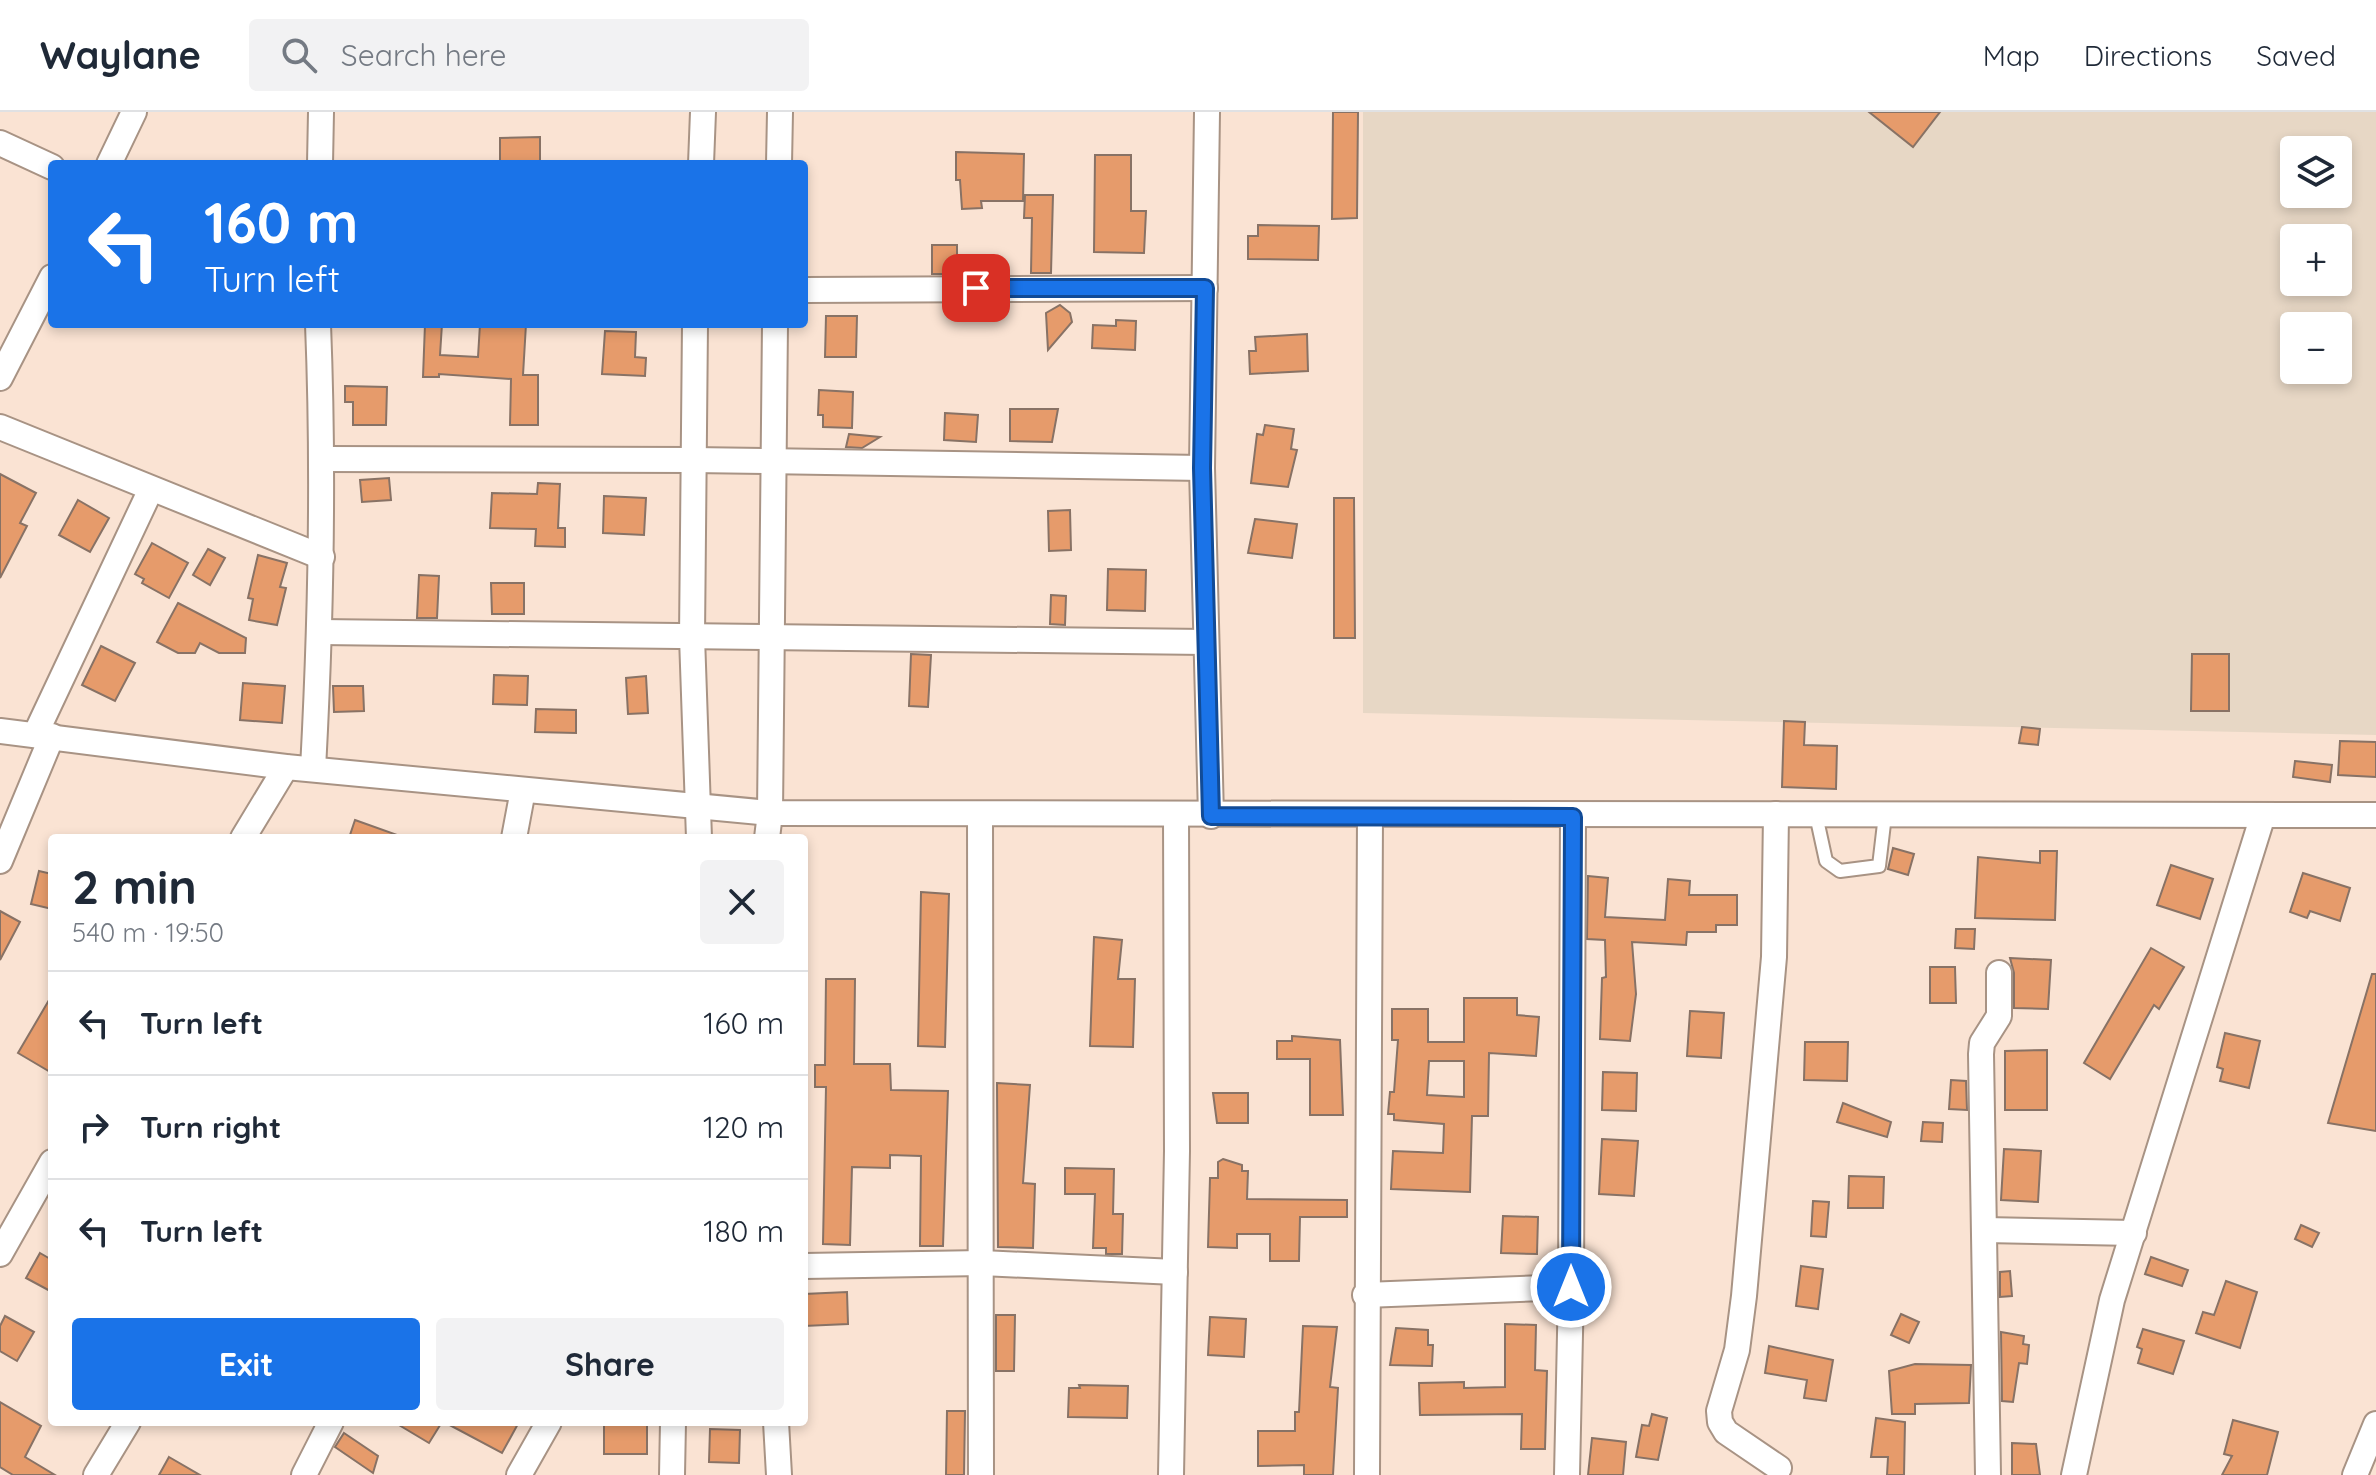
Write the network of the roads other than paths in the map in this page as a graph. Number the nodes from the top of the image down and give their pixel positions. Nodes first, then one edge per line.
1 (134, 112) edge
2 (321, 112) edge
3 (703, 112) edge
4 (780, 112) edge
5 (1207, 112) edge
6 (0, 143) edge
7 (111, 160) edge
8 (320, 160) edge
9 (701, 160) edge
10 (779, 160) edge
11 (48, 165) edge
12 (48, 285) edge
13 (1205, 288) junction
14 (808, 290) edge
15 (318, 328) edge
16 (695, 328) edge
17 (775, 328) edge
18 (0, 378) edge
19 (0, 427) edge
20 (323, 459) junction
21 (693, 460) junction
22 (771, 461) junction
23 (1202, 468) junction
24 (151, 489) junction
25 (322, 557) junction
26 (320, 632) junction
27 (692, 637) junction
28 (772, 638) junction
29 (1206, 642) junction
30 (0, 731) edge
31 (44, 736) junction
32 (286, 767) junction
33 (313, 769) junction
34 (523, 790) junction
35 (700, 808) junction
36 (770, 813) junction
37 (980, 814) junction
38 (1176, 814) junction
39 (1776, 814) junction
40 (1816, 815) junction
41 (1885, 815) junction
42 (2263, 815) junction
43 (2376, 815) edge
44 (1211, 816) junction
45 (1370, 816) junction
46 (1573, 817) junction
47 (245, 834) edge
48 (515, 834) edge
49 (699, 834) edge
50 (767, 834) edge
51 (0, 861) edge
52 (1999, 973) dead end
53 (48, 1169) edge
54 (1985, 1230) junction
55 (2134, 1233) junction
56 (0, 1254) edge
57 (982, 1263) junction
58 (808, 1266) edge
59 (1175, 1272) junction
60 (1571, 1287) junction
61 (1365, 1295) junction
62 (2376, 1424) edge
63 (126, 1426) edge
64 (329, 1426) edge
65 (547, 1426) edge
66 (673, 1426) edge
67 (776, 1426) edge
68 (1779, 1468) dead end
69 (96, 1475) edge
70 (304, 1475) edge
71 (519, 1475) edge
72 (672, 1475) edge
73 (779, 1475) edge
74 (981, 1475) edge
75 (1171, 1475) edge
76 (1367, 1475) edge
77 (1567, 1475) edge
78 (1988, 1475) edge
79 (2074, 1475) edge
80 (2355, 1475) edge

1 - 7 street
2 - 8 street
3 - 9 street
4 - 10 street
5 - 13 street
6 - 11 street
12 - 18 street
13 - 14 street
13 - 23 street
15 - 20 street
16 - 21 street
17 - 22 street
19 - 24 street
20 - 21 street
20 - 25 street
21 - 22 street
21 - 27 street
22 - 23 street
22 - 28 street
23 - 29 street
24 - 25 street
24 - 31 street
25 - 26 street
26 - 27 street
26 - 33 street
27 - 28 street
27 - 35 street
28 - 29 street
28 - 36 street
29 - 44 street
30 - 31 street
31 - 32 street
31 - 51 street
32 - 33 street
32 - 47 street
33 - 34 street
34 - 35 street
34 - 48 street
35 - 36 street
35 - 49 street
36 - 37 street
36 - 50 street
37 - 38 street
37 - 57 street
38 - 44 street
38 - 59 street
39 - 40 street
39 - 46 street
39 - 68 street
40 - 41 street
40 - 41 lane
41 - 42 street
42 - 43 street
42 - 55 street
44 - 45 street
45 - 46 street
45 - 61 street
46 - 60 street
52 - 54 street
53 - 56 street
54 - 55 street
54 - 78 street
55 - 79 street
57 - 58 street
57 - 59 street
57 - 74 street
59 - 75 street
60 - 61 street
60 - 77 street
61 - 76 street
62 - 80 street
63 - 69 street
64 - 70 street
65 - 71 street
66 - 72 street
67 - 73 street

